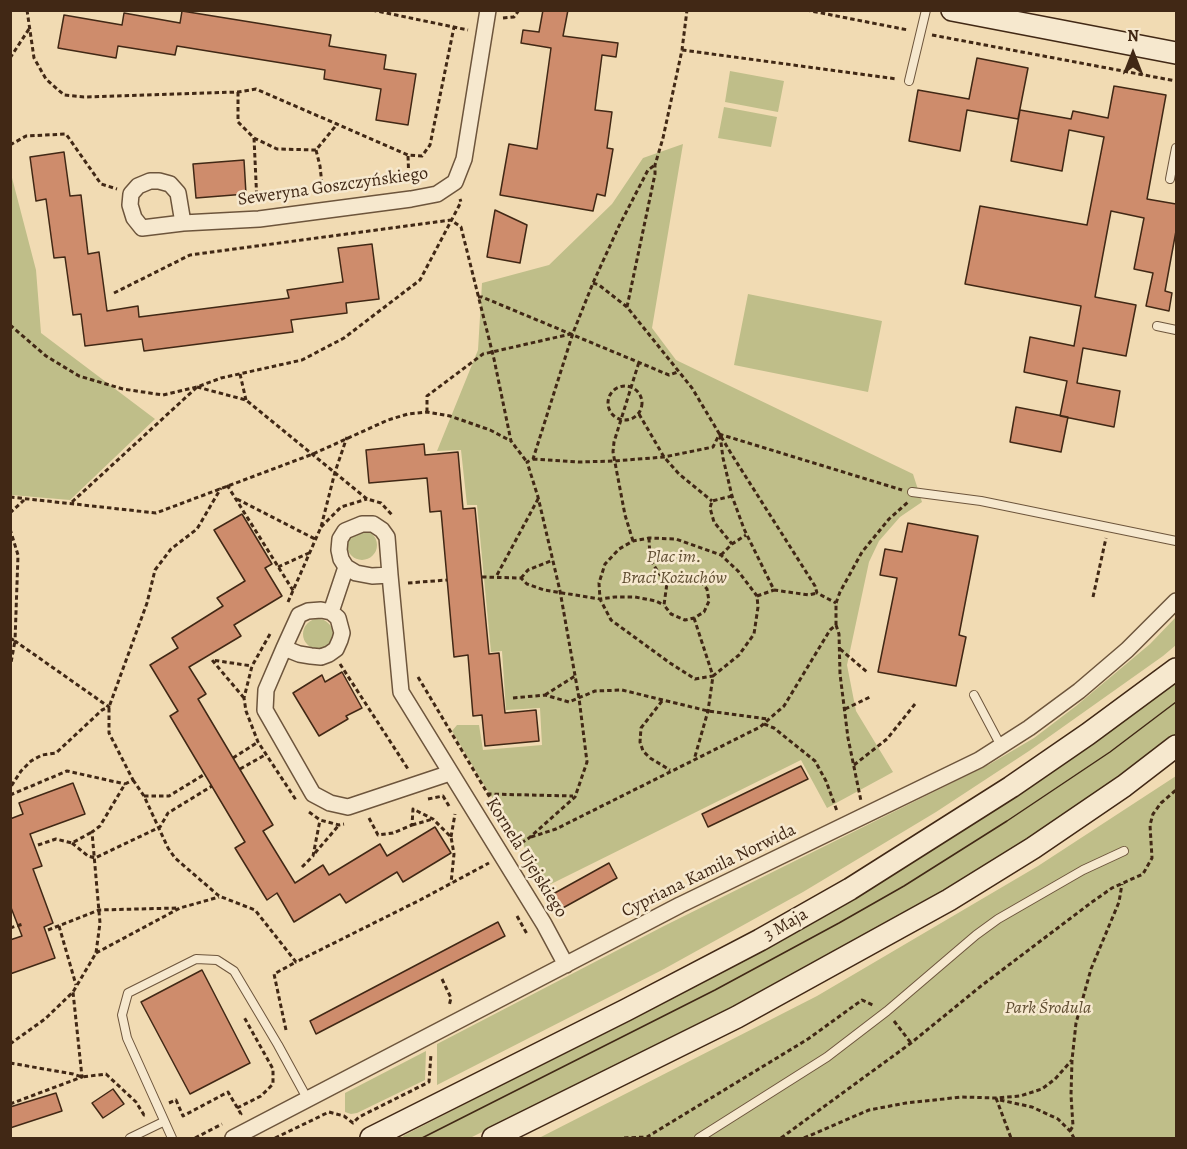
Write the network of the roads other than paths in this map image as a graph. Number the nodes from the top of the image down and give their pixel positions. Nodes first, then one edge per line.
1 (488, 10) edge
2 (926, 10) edge
3 (952, 10) edge
4 (1176, 52) edge
5 (909, 81) dead end
6 (1176, 148) edge
7 (1170, 179) dead end
8 (183, 223) junction
9 (1157, 326) dead end
10 (1176, 330) edge
11 (912, 492) road end
12 (1176, 541) edge
13 (346, 567) junction
14 (390, 574) junction
15 (1176, 601) edge
16 (331, 612) junction
17 (285, 648) junction
18 (1176, 669) edge
19 (974, 695) dead end
20 (1001, 746) junction
21 (1176, 746) edge
22 (450, 773) junction
23 (1124, 851) dead end
24 (566, 965) junction
25 (308, 1100) junction
26 (163, 1122) junction
27 (130, 1138) edge
28 (171, 1138) edge
29 (233, 1138) edge
30 (371, 1138) edge
31 (493, 1138) edge
32 (699, 1138) edge

1 - 8 street, Seweryna Goszczyńskiego
2 - 5 lane
3 - 4 main road
6 - 7 lane
8 - 8 street, Seweryna Goszczyńskiego
9 - 10 lane
11 - 12 lane
13 - 14 street
13 - 14 street, Kornela Ujejskiego
13 - 16 street
14 - 22 street, Kornela Ujejskiego
15 - 20 street, Cypriana Kamila Norwida
16 - 17 street
16 - 17 street
17 - 22 street
18 - 30 main road, 3 Maja
19 - 20 lane
20 - 24 street, Cypriana Kamila Norwida
21 - 31 main road
22 - 24 street, Kornela Ujejskiego
23 - 32 lane
24 - 25 street, Cypriana Kamila Norwida
25 - 26 lane
25 - 29 street, Cypriana Kamila Norwida
26 - 27 lane
26 - 28 lane

